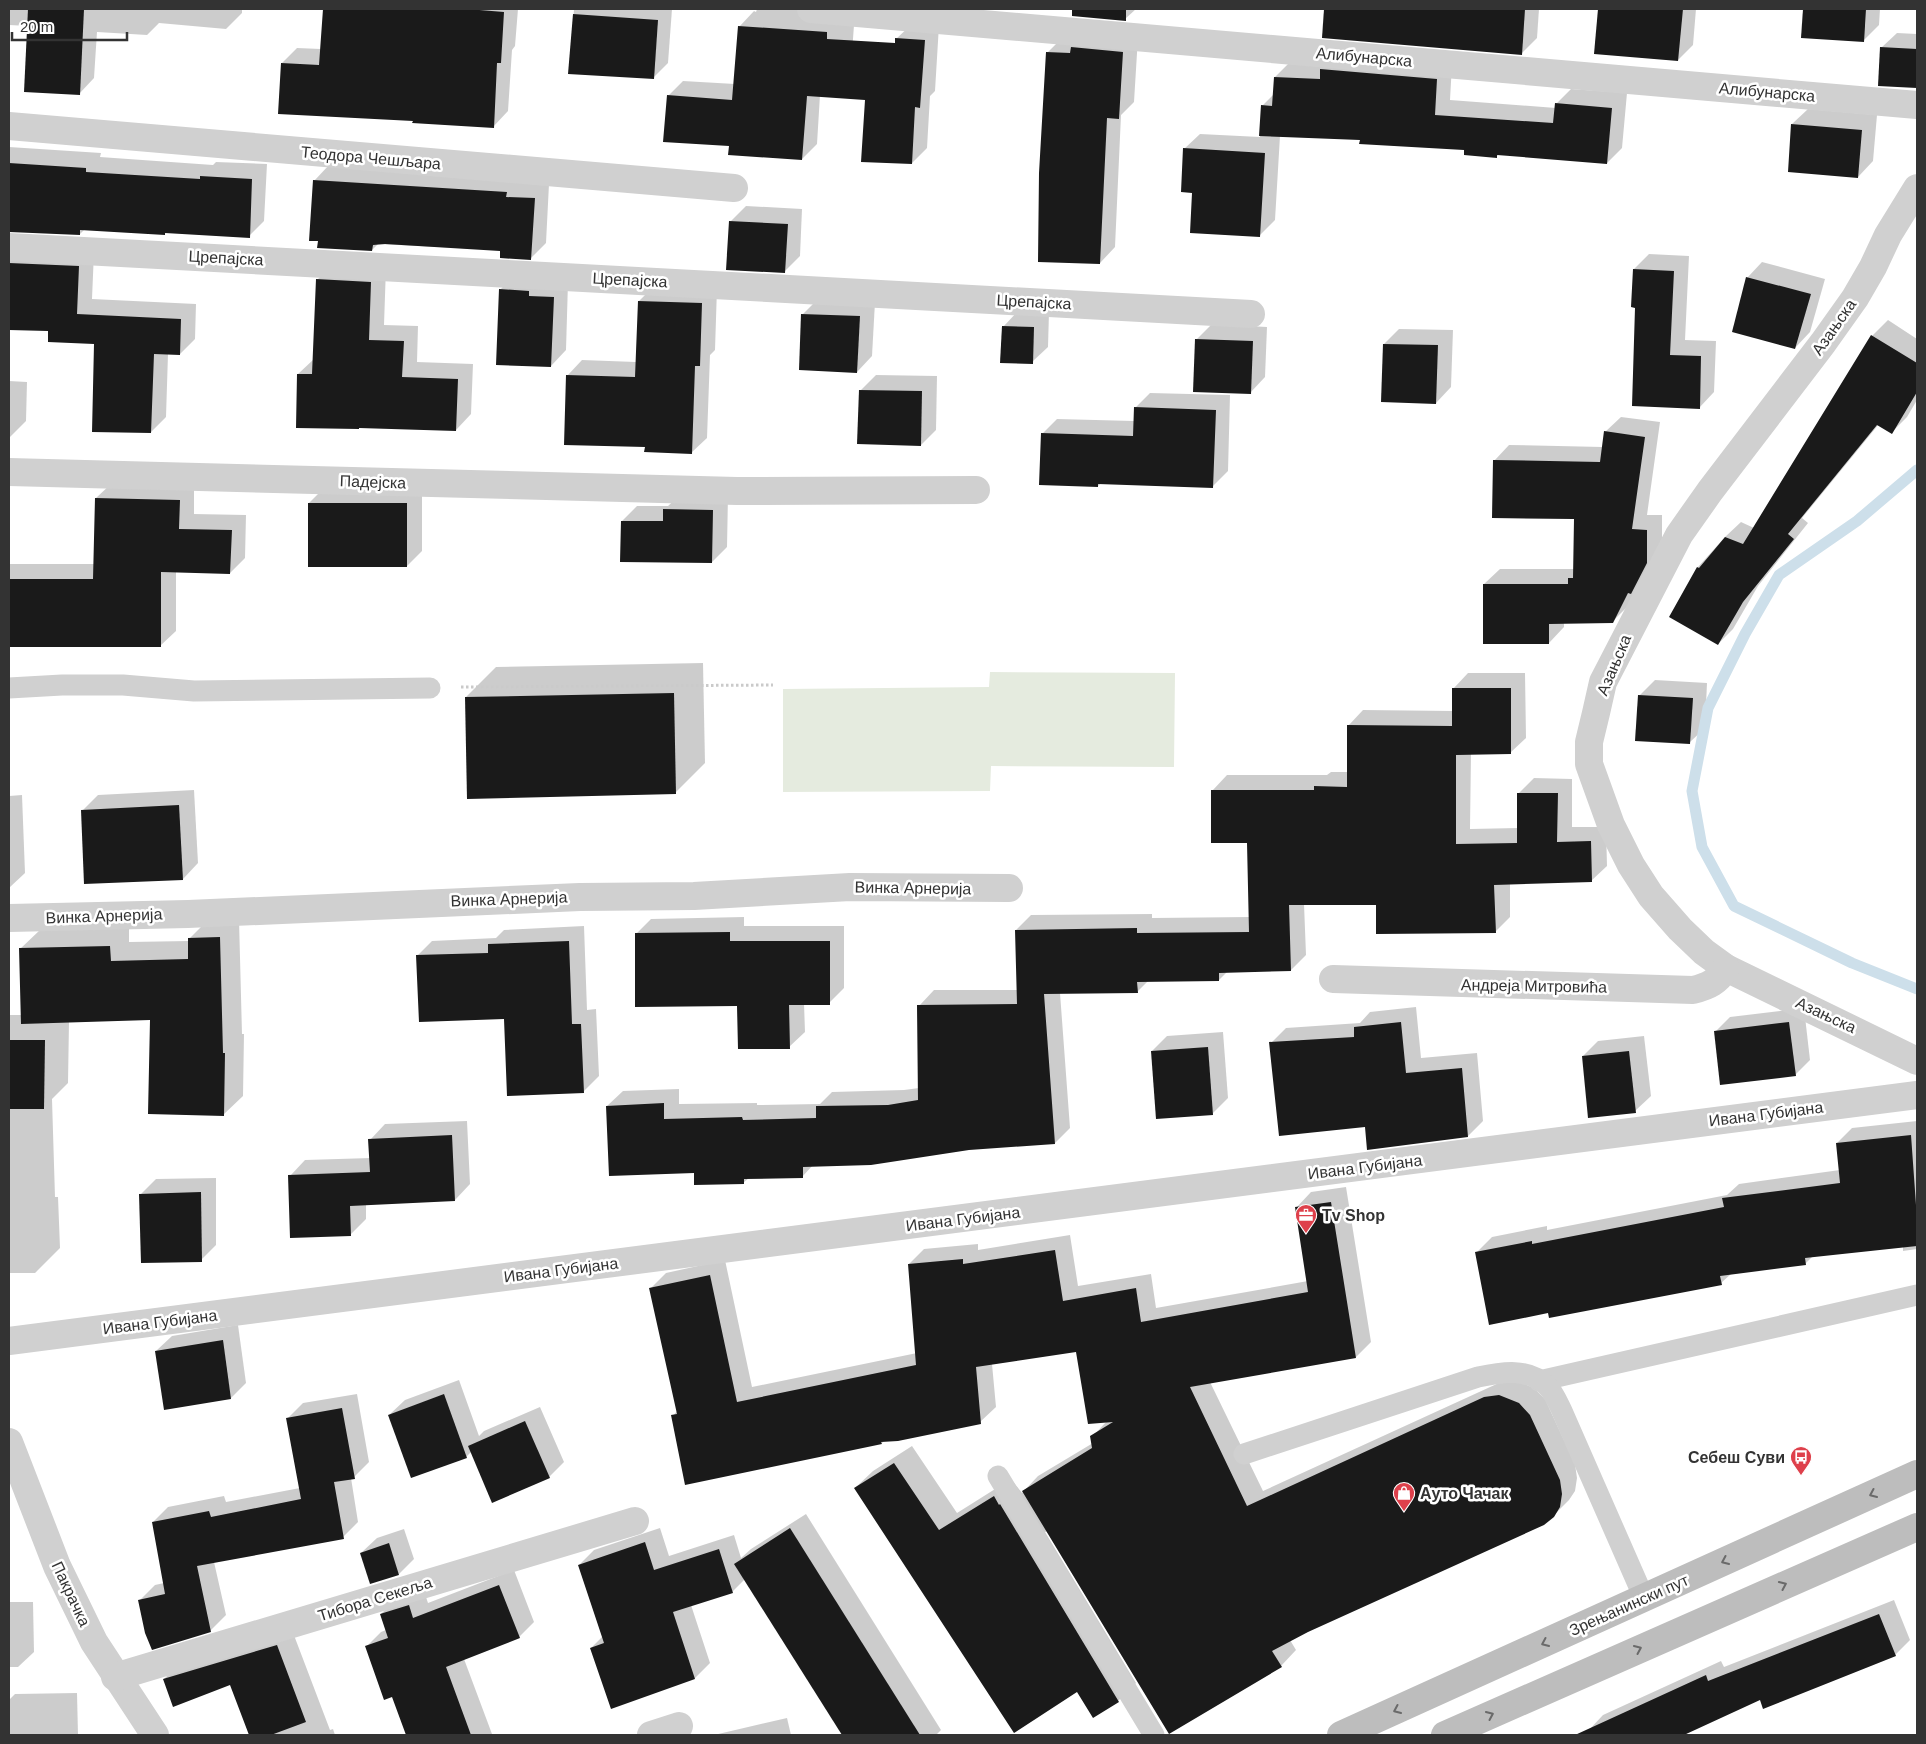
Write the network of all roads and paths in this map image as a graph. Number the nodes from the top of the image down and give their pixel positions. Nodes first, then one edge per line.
1 (811, 9) edge
2 (1917, 105) edge
3 (9, 126) edge
4 (734, 188) dead end
5 (1917, 188) edge
6 (9, 247) edge
7 (1251, 314) dead end
8 (9, 472) edge
9 (976, 490) dead end
10 (773, 685) dead end
11 (9, 688) edge
12 (430, 688) joint
13 (1009, 888) dead end
14 (9, 918) edge
15 (1726, 968) junction
16 (1333, 979) dead end
17 (1917, 1061) edge
18 (1917, 1095) edge
19 (1917, 1295) edge
20 (9, 1341) edge
21 (1539, 1381) junction
22 (9, 1442) edge
23 (1244, 1454) dead end
24 (1917, 1474) edge
25 (998, 1476) dead end
26 (635, 1521) dead end
27 (1917, 1527) edge
28 (1644, 1598) junction
29 (116, 1677) junction
30 (679, 1726) dead end
31 (155, 1735) edge
32 (651, 1735) edge
33 (1154, 1735) edge
34 (1341, 1735) edge
35 (1445, 1735) edge

1 - 2 street, Алибунарска
3 - 4 street, Теодора Чешљара
5 - 15 street, Азањска
6 - 7 street, Црепајска
8 - 9 street, Падејска
10 - 12 path
11 - 12 lane
13 - 14 street, Винка Арнерија
15 - 16 street, Андреја Митровића
15 - 17 street, Азањска
18 - 20 street, Ивана Губијана
19 - 21 lane
21 - 23 lane
21 - 28 lane
22 - 29 street, Пакрачка
24 -> 28 main road, Зрењанински пут
25 - 33 lane
26 - 29 street, Тибора Секеља
35 -> 27 main road
28 -> 34 main road, Зрењанински пут
29 - 31 street, Пакрачка
30 - 32 street

